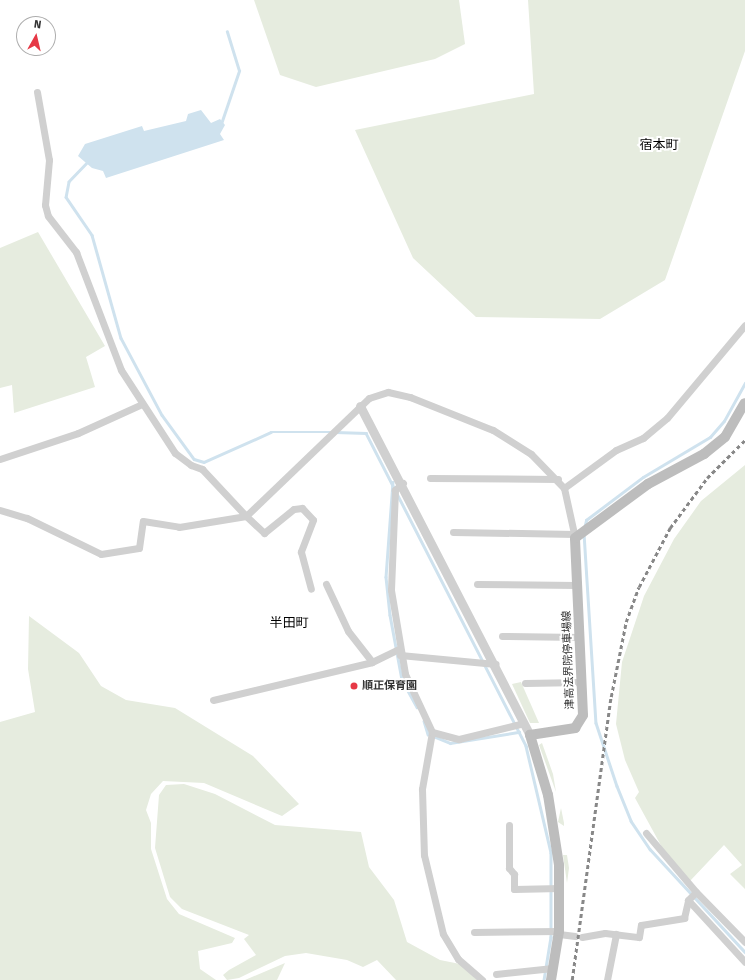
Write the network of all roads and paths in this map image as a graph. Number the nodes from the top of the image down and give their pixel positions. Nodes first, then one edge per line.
1 (37, 92) dead end
2 (745, 325) edge
3 (745, 403) edge
4 (142, 404) junction
5 (360, 406) junction
6 (0, 459) edge
7 (430, 478) dead end
8 (558, 479) junction
9 (399, 487) junction
10 (564, 488) junction
11 (0, 510) edge
12 (246, 516) junction
13 (453, 532) dead end
14 (576, 536) junction
15 (326, 584) dead end
16 (477, 584) dead end
17 (577, 585) junction
18 (310, 589) dead end
19 (502, 636) dead end
20 (580, 637) junction
21 (397, 652) junction
22 (372, 662) junction
23 (489, 665) junction
24 (582, 682) junction
25 (525, 683) dead end
26 (213, 700) dead end
27 (519, 725) junction
28 (431, 734) junction
29 (530, 735) junction
30 (509, 825) dead end
31 (646, 833) dead end
32 (555, 888) junction
33 (695, 893) junction
34 (688, 900) junction
35 (730, 927) junction
36 (474, 932) dead end
37 (555, 932) junction
38 (616, 934) junction
39 (722, 935) junction
40 (745, 942) edge
41 (745, 962) edge
42 (548, 969) junction
43 (496, 974) dead end
44 (482, 980) edge
45 (551, 980) edge
46 (607, 980) edge

1 - 4 street
2 - 10 street
3 - 14 main road
4 - 6 street
4 - 12 street
5 - 8 street
5 - 9 street
5 - 12 street
7 - 8 street
8 - 10 street
9 - 21 street
9 - 23 street
10 - 14 street
11 - 12 street
12 - 18 street
13 - 14 street
14 - 17 main road, 津高法界院停車場線
15 - 22 street
16 - 17 street
17 - 20 main road, 津高法界院停車場線
19 - 20 street
20 - 24 main road, 津高法界院停車場線
21 - 22 street
21 - 23 street
21 - 28 street
22 - 26 street
23 - 27 street
24 - 25 street
24 - 29 main road, 津高法界院停車場線
27 - 28 street
27 - 29 street
28 - 44 street
29 - 32 main road
30 - 32 street
31 - 33 street
32 - 37 main road
33 - 34 street
33 - 35 street
34 - 38 street
34 - 39 street
35 - 39 street
35 - 40 street
36 - 37 street
37 - 38 street
37 - 42 main road
38 - 46 street
39 - 41 street
42 - 43 street
42 - 45 main road

